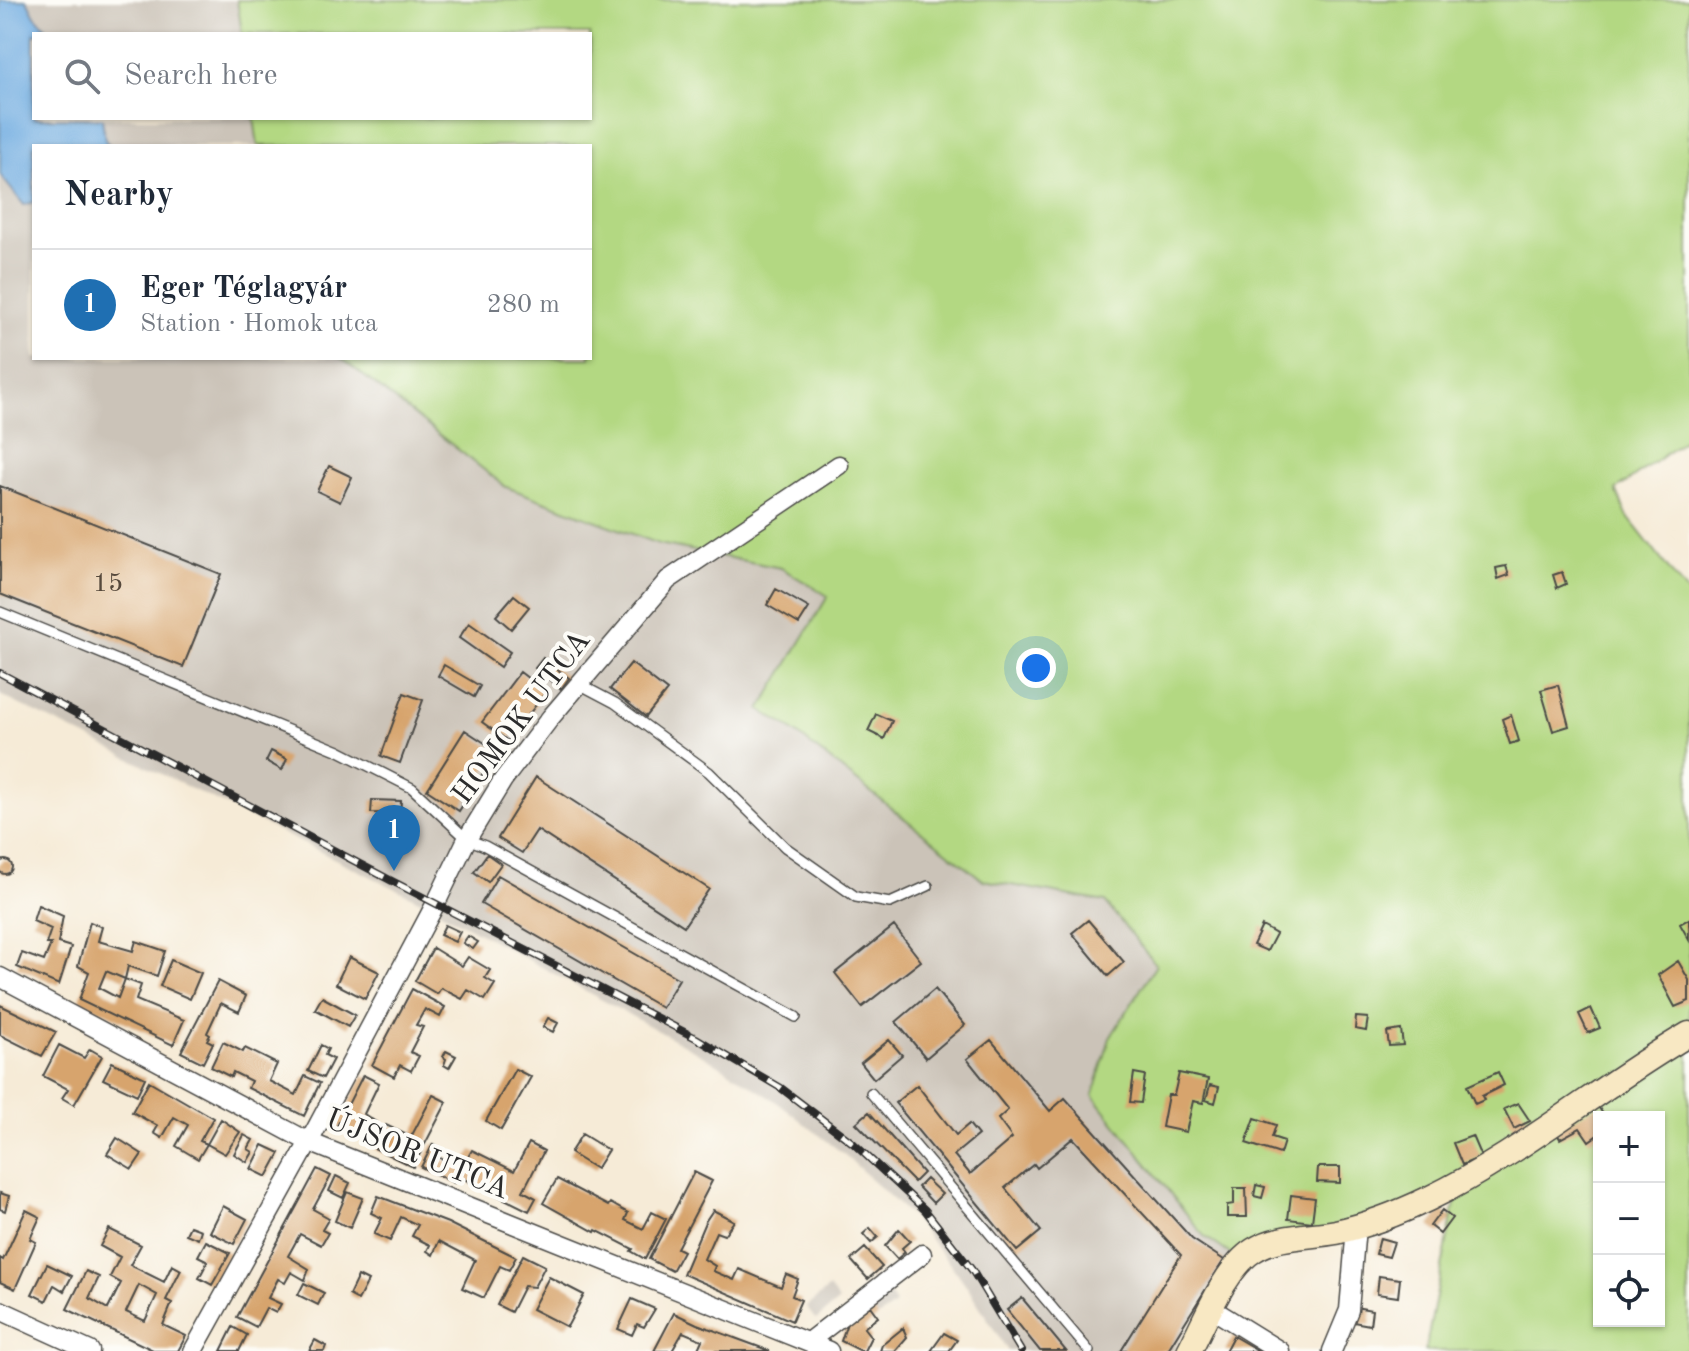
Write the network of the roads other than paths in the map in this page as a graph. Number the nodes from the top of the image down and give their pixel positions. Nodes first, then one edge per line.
1 (839, 465) dead end
2 (0, 612) edge
3 (579, 684) junction
4 (467, 839) junction
5 (928, 886) dead end
6 (0, 977) edge
7 (796, 1017) dead end
8 (1689, 1034) edge
9 (871, 1093) dead end
10 (309, 1142) junction
11 (1356, 1227) junction
12 (922, 1254) dead end
13 (1212, 1309) junction
14 (0, 1310) edge
15 (808, 1342) junction
16 (90, 1351) edge
17 (193, 1351) edge
18 (829, 1351) edge
19 (1089, 1351) edge
20 (1189, 1351) edge
21 (1280, 1351) edge
22 (1332, 1351) edge

1 - 3 street, HOMOK UTCA
2 - 4 lane
3 - 4 street, HOMOK UTCA
3 - 5 lane
4 - 7 lane
4 - 10 street, HOMOK UTCA
6 - 10 street, ÚJSOR UTCA
8 - 11 main road
9 - 19 lane
10 - 15 street, ÚJSOR UTCA
10 - 17 street, HOMOK UTCA
11 - 13 main road
11 - 22 street
12 - 15 street
13 - 20 main road
13 - 21 street
14 - 16 street
15 - 18 street, ÚJSOR UTCA

